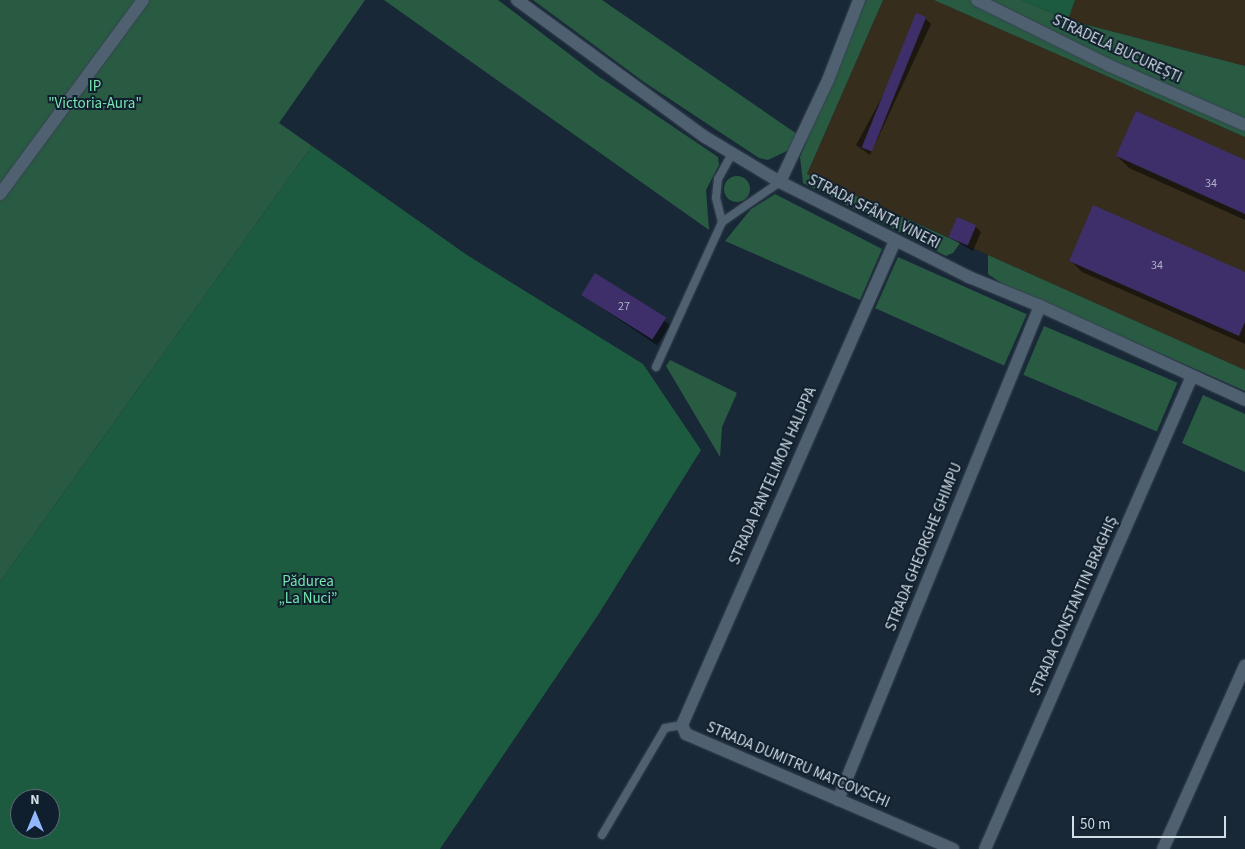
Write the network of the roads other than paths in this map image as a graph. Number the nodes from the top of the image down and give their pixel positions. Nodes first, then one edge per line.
1 (143, 0) edge
2 (518, 0) edge
3 (860, 0) edge
4 (977, 0) edge
5 (1245, 125) edge
6 (732, 154) junction
7 (780, 182) junction
8 (0, 194) edge
9 (722, 222) junction
10 (895, 241) junction
11 (1040, 306) junction
12 (656, 367) dead end
13 (1192, 376) junction
14 (1245, 400) edge
15 (1245, 666) edge
16 (682, 725) junction
17 (838, 800) junction
18 (602, 835) dead end
19 (953, 849) edge
20 (985, 849) edge
21 (1163, 849) edge

1 - 8 street
2 - 6 street, STRADA SFÂNTA VINERI
3 - 7 street
4 - 5 street, STRADELA BUCUREȘTI
6 - 7 street, STRADA SFÂNTA VINERI
6 - 9 lane
7 - 9 lane
7 - 10 street, STRADA SFÂNTA VINERI
9 - 12 lane
10 - 11 street, STRADA SFÂNTA VINERI
10 - 16 street, STRADA PANTELIMON HALIPPA
11 - 13 street, STRADA SFÂNTA VINERI
11 - 17 street, STRADA GHEORGHE GHIMPU
13 - 14 street, STRADA SFÂNTA VINERI
13 - 20 street, STRADA CONSTANTIN BRAGHIŞ
15 - 21 street
16 - 17 street, STRADA DUMITRU MATCOVSCHI
16 - 18 lane
17 - 19 street, STRADA DUMITRU MATCOVSCHI

